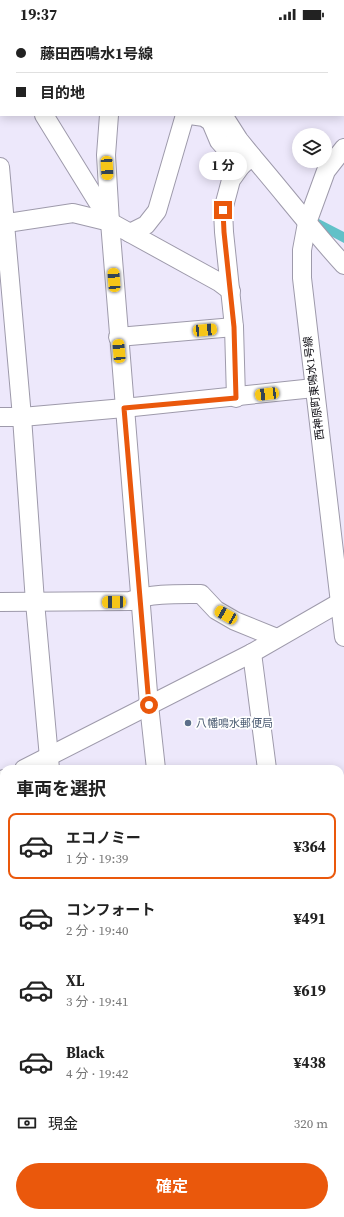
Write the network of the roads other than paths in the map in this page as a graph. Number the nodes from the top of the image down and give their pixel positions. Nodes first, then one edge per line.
1 (45, 116) edge
2 (109, 116) edge
3 (185, 116) edge
4 (197, 116) edge
5 (224, 116) edge
6 (344, 148) edge
7 (247, 161) junction
8 (0, 167) edge
9 (110, 222) junction
10 (307, 222) junction
11 (3, 223) edge
12 (130, 233) junction
13 (344, 265) edge
14 (231, 291) junction
15 (234, 327) junction
16 (118, 337) junction
17 (314, 388) junction
18 (236, 398) junction
19 (124, 408) junction
20 (22, 417) junction
21 (0, 418) edge
22 (140, 598) junction
23 (0, 602) edge
24 (34, 602) junction
25 (342, 602) edge
26 (344, 637) edge
27 (277, 638) junction
28 (252, 653) junction
29 (149, 705) junction
30 (49, 763) edge
31 (156, 765) edge
32 (266, 765) edge

1 - 9 street
2 - 9 street
3 - 12 street
4 - 7 street
5 - 7 street
6 - 10 street, 西神原町東鳴水1号線
7 - 10 street
7 - 14 street
8 - 11 street
9 - 11 street
9 - 12 street
9 - 16 street
10 - 13 street
10 - 17 street, 西神原町東鳴水1号線
11 - 20 street
12 - 14 street
14 - 15 street
15 - 16 street
15 - 18 street
16 - 19 street
17 - 18 street
17 - 25 street, 西神原町東鳴水1号線
18 - 19 street
19 - 20 street
19 - 22 street
20 - 21 street
20 - 24 street
22 - 24 street
22 - 27 street
22 - 29 street
23 - 24 street
24 - 30 street
25 - 26 street, 西神原町東鳴水1号線
25 - 27 street
27 - 28 street
28 - 29 street
28 - 32 street
29 - 30 street
29 - 31 street

